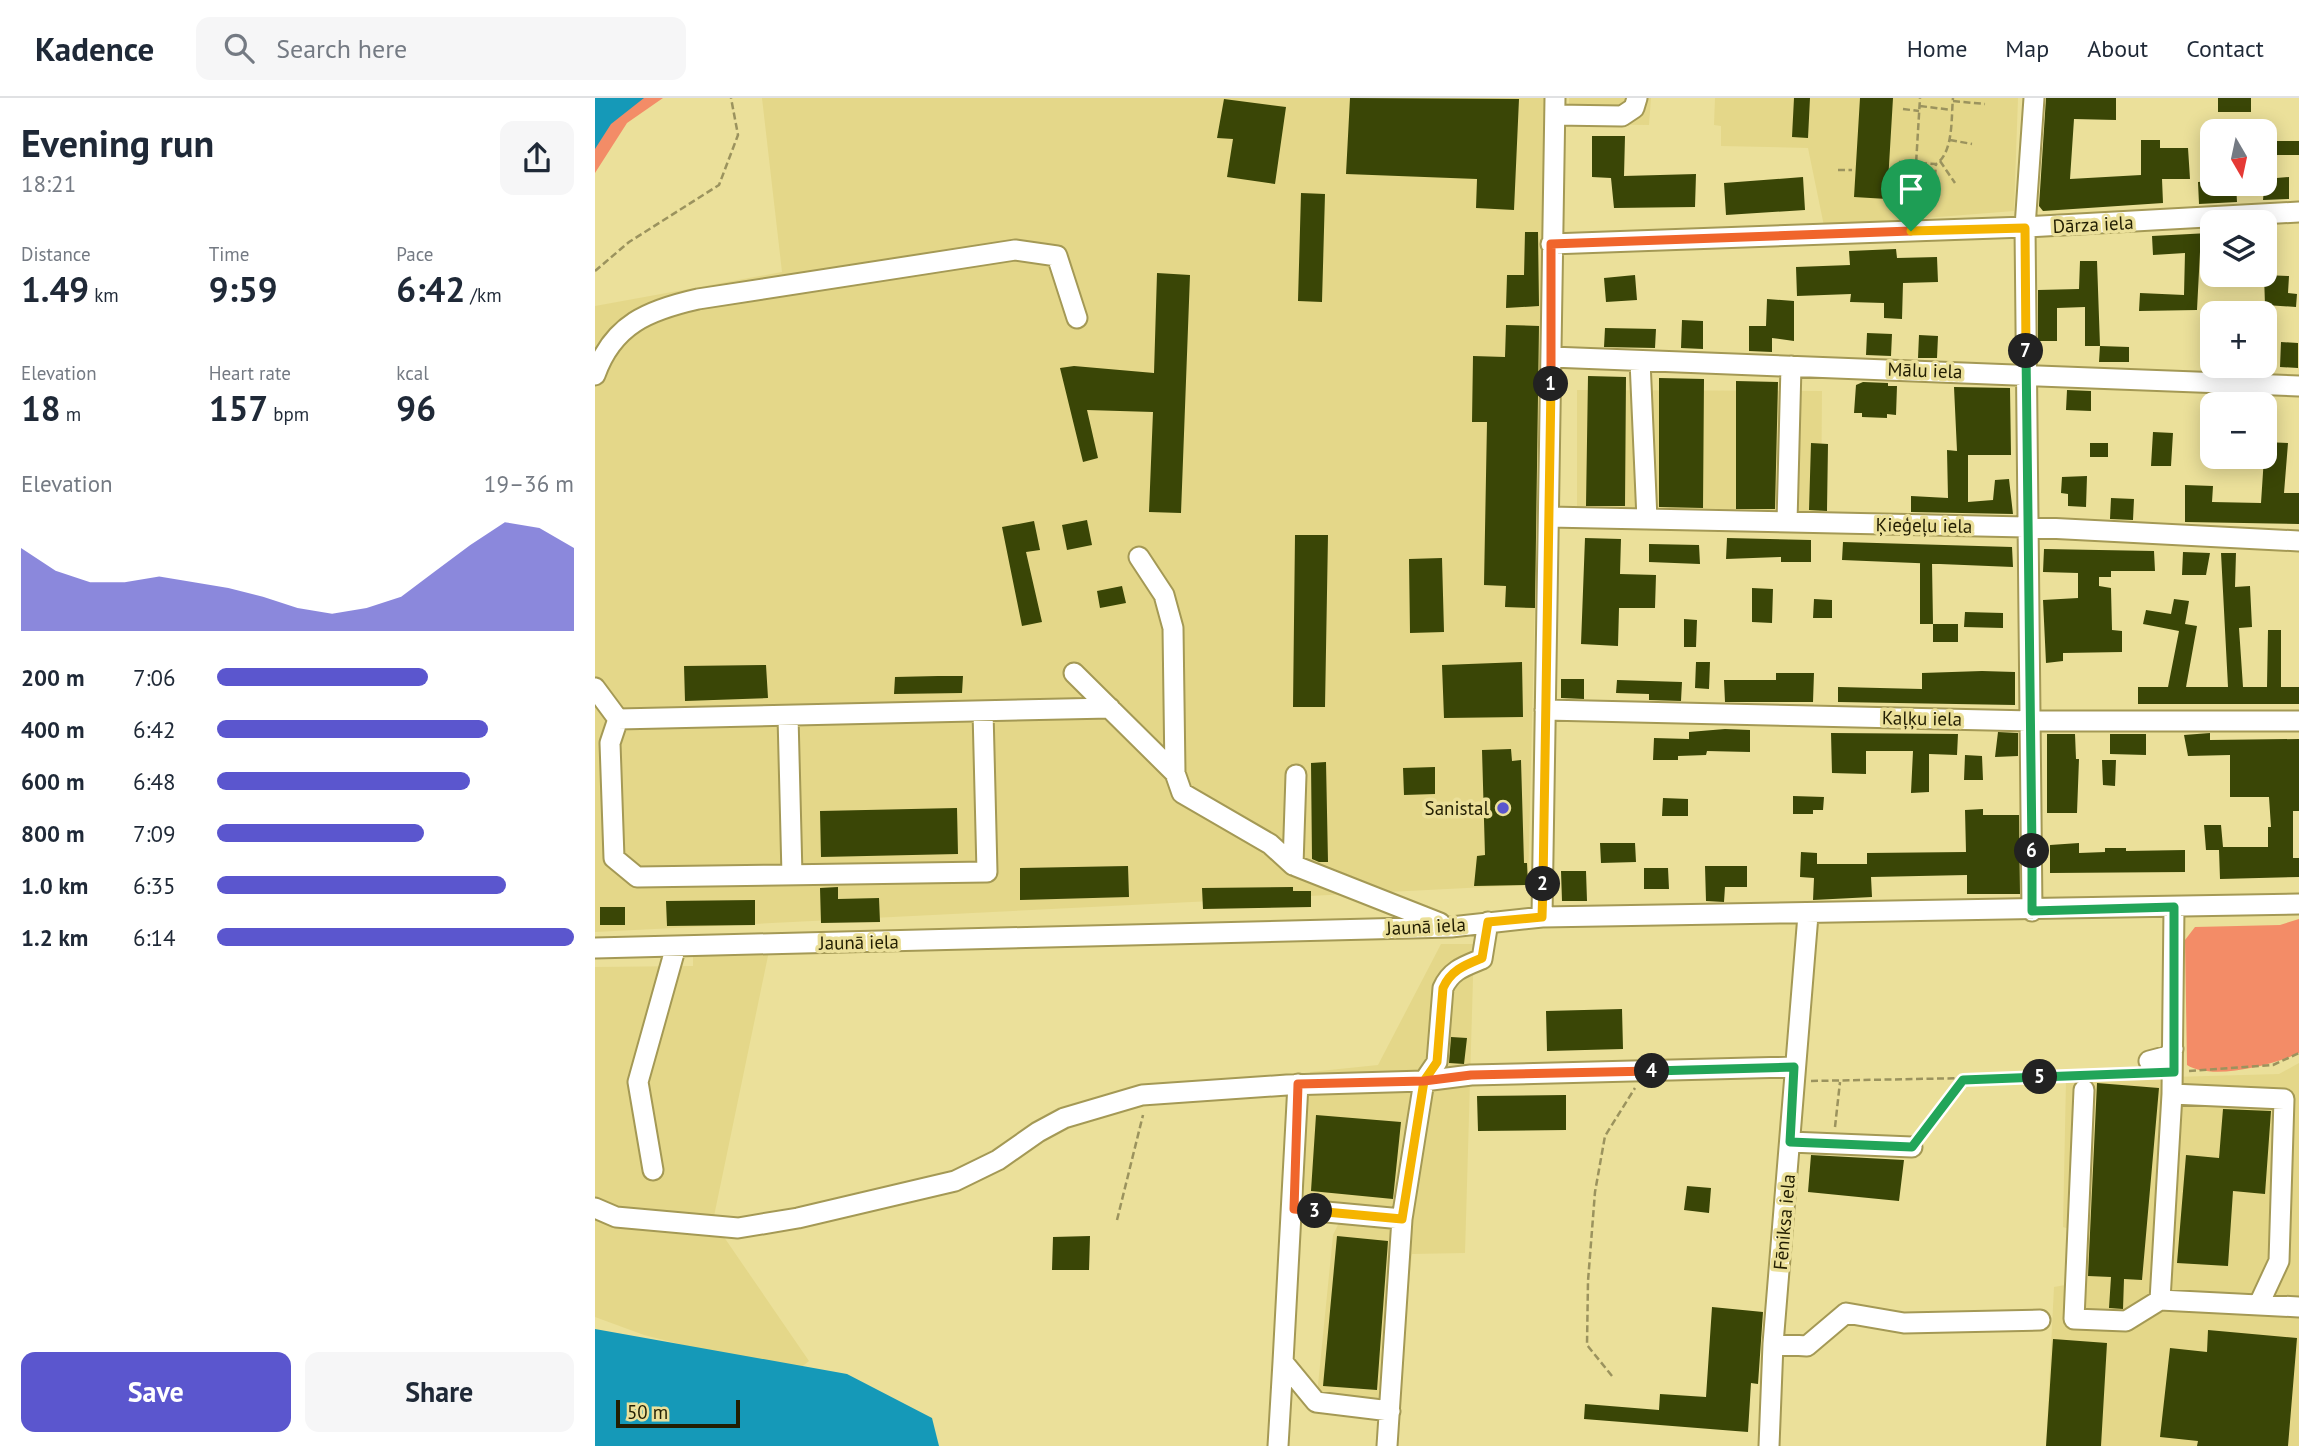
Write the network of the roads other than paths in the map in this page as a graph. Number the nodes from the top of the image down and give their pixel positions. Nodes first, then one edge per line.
1 (1637, 98) edge
2 (2034, 98) edge
3 (1555, 106) edge
4 (2299, 212) edge
5 (2025, 228) junction
6 (1551, 244) junction
7 (1077, 318) dead end
8 (1551, 357) junction
9 (1640, 361) junction
10 (1791, 366) junction
11 (2027, 374) junction
12 (595, 376) edge
13 (2299, 386) edge
14 (1549, 517) junction
15 (1647, 519) junction
16 (1787, 522) junction
17 (2026, 527) junction
18 (2299, 541) edge
19 (1139, 557) dead end
20 (1074, 673) dead end
21 (595, 688) edge
22 (1110, 708) junction
23 (1545, 710) junction
24 (983, 711) junction
25 (788, 716) junction
26 (618, 719) junction
27 (2032, 721) junction
28 (2299, 721) edge
29 (1175, 772) junction
30 (1296, 775) dead end
31 (1293, 865) junction
32 (792, 875) junction
33 (2299, 904) edge
34 (2174, 907) junction
35 (2032, 911) junction
36 (1808, 915) junction
37 (1542, 917) junction
38 (1488, 922) junction
39 (1451, 927) junction
40 (676, 946) junction
41 (595, 948) edge
42 (2173, 1049) junction
43 (2149, 1061) dead end
44 (1794, 1074) junction
45 (2087, 1080) road end
46 (1424, 1081) junction
47 (1298, 1084) junction
48 (2172, 1094) junction
49 (1790, 1142) junction
50 (1912, 1147) road end
51 (653, 1170) dead end
52 (595, 1208) edge
53 (1294, 1209) junction
54 (1402, 1219) junction
55 (2160, 1300) junction
56 (2259, 1304) junction
57 (2299, 1307) edge
58 (2040, 1320) dead end
59 (1773, 1344) junction
60 (1283, 1362) junction
61 (1390, 1411) junction
62 (1278, 1446) edge
63 (1387, 1446) edge
64 (1769, 1446) edge

1 - 3 street
2 - 5 street
3 - 6 street
4 - 5 street, Dārza iela
5 - 6 street, Dārza iela
5 - 11 street
6 - 8 street
7 - 12 street
8 - 9 street, Mālu iela
8 - 14 street
9 - 10 street, Mālu iela
9 - 15 street
10 - 11 street, Mālu iela
10 - 16 street
11 - 13 street, Mālu iela
11 - 17 street
14 - 15 street, Ķieģeļu iela
14 - 23 street
15 - 16 street, Ķieģeļu iela
16 - 17 street, Ķieģeļu iela
17 - 18 street, Ķieģeļu iela
17 - 27 street
19 - 29 street
20 - 22 street
21 - 26 street
22 - 24 street
22 - 29 street
23 - 27 street, Kaļķu iela
23 - 37 street
24 - 25 street
24 - 32 street
25 - 26 street
25 - 32 street
26 - 32 street
27 - 28 street, Kaļķu iela
27 - 35 street
29 - 31 street
30 - 31 street
31 - 39 street
33 - 34 street, Jaunā iela
34 - 35 street, Jaunā iela
34 - 42 street
35 - 36 street, Jaunā iela
36 - 37 street, Jaunā iela
36 - 44 street, Fēniksa iela
37 - 38 street, Jaunā iela
38 - 39 street, Jaunā iela
38 - 46 street
39 - 40 street, Jaunā iela
40 - 41 street, Jaunā iela
40 - 51 street
42 - 43 street
42 - 48 street
44 - 46 street
44 - 49 street, Fēniksa iela
45 - 55 street
46 - 47 street
46 - 54 street
47 - 52 street
47 - 53 street
48 - 55 street
48 - 56 street
49 - 50 street
49 - 59 street, Fēniksa iela
53 - 54 street
53 - 60 street
54 - 61 street
55 - 56 street
56 - 57 street
58 - 59 street
59 - 64 street, Fēniksa iela
60 - 61 street
60 - 62 street
61 - 63 street

